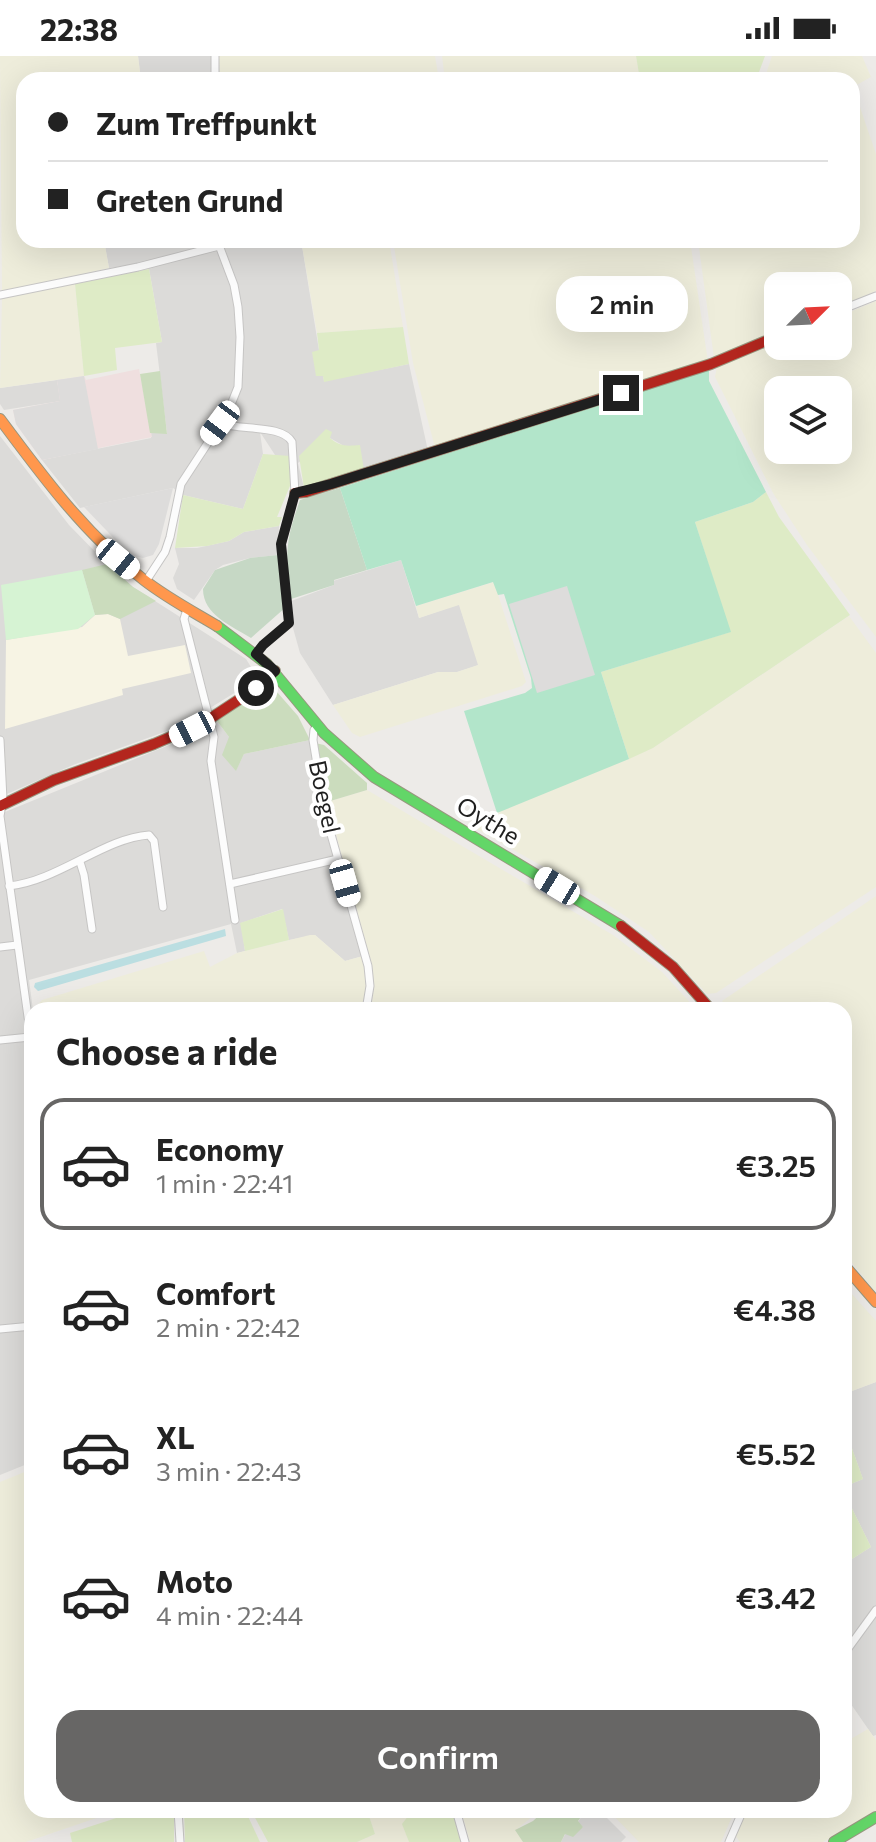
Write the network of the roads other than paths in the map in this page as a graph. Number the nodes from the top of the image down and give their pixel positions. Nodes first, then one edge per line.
1 (201, 248) edge
2 (220, 248) edge
3 (0, 295) edge
4 (876, 296) edge
5 (852, 305) edge
6 (764, 342) edge
7 (0, 419) edge
8 (220, 423) junction
9 (295, 493) junction
10 (146, 581) junction
11 (187, 609) junction
12 (256, 654) junction
13 (275, 671) junction
14 (209, 720) junction
15 (318, 725) junction
16 (0, 740) edge
17 (1, 806) edge
18 (338, 859) junction
19 (80, 862) junction
20 (230, 884) junction
21 (9, 886) junction
22 (163, 907) dead end
23 (235, 920) dead end
24 (92, 929) dead end
25 (17, 945) junction
26 (0, 947) edge
27 (25, 1002) edge
28 (367, 1002) edge
29 (704, 1002) edge
30 (24, 1038) edge
31 (0, 1040) edge
32 (852, 1274) edge
33 (876, 1302) edge
34 (24, 1327) edge
35 (0, 1329) edge
36 (876, 1610) edge
37 (852, 1643) edge
38 (876, 1817) edge
39 (178, 1818) edge
40 (458, 1818) edge
41 (740, 1818) edge
42 (180, 1842) edge
43 (465, 1842) edge
44 (729, 1842) edge
45 (834, 1842) edge

1 - 3 street
2 - 8 street
4 - 5 street
6 - 9 main road
7 - 10 main road, Oythe
8 - 9 street
8 - 10 street
9 - 12 street
10 - 11 main road, Oythe
11 - 12 main road, Oythe
11 - 14 street
12 - 13 main road, Oythe
13 - 14 main road
13 - 15 main road, Oythe
14 - 17 main road
14 - 20 street
15 - 18 street, Boegel
15 - 29 main road, Oythe
16 - 17 street
17 - 21 street
18 - 20 street
18 - 28 street, Boegel
19 - 21 street
19 - 22 street
19 - 24 street
20 - 23 street
21 - 25 street
25 - 26 street
25 - 27 street
30 - 31 street
32 - 33 main road
34 - 35 street
36 - 37 street
38 - 45 main road
39 - 42 street
40 - 43 street
41 - 44 street

